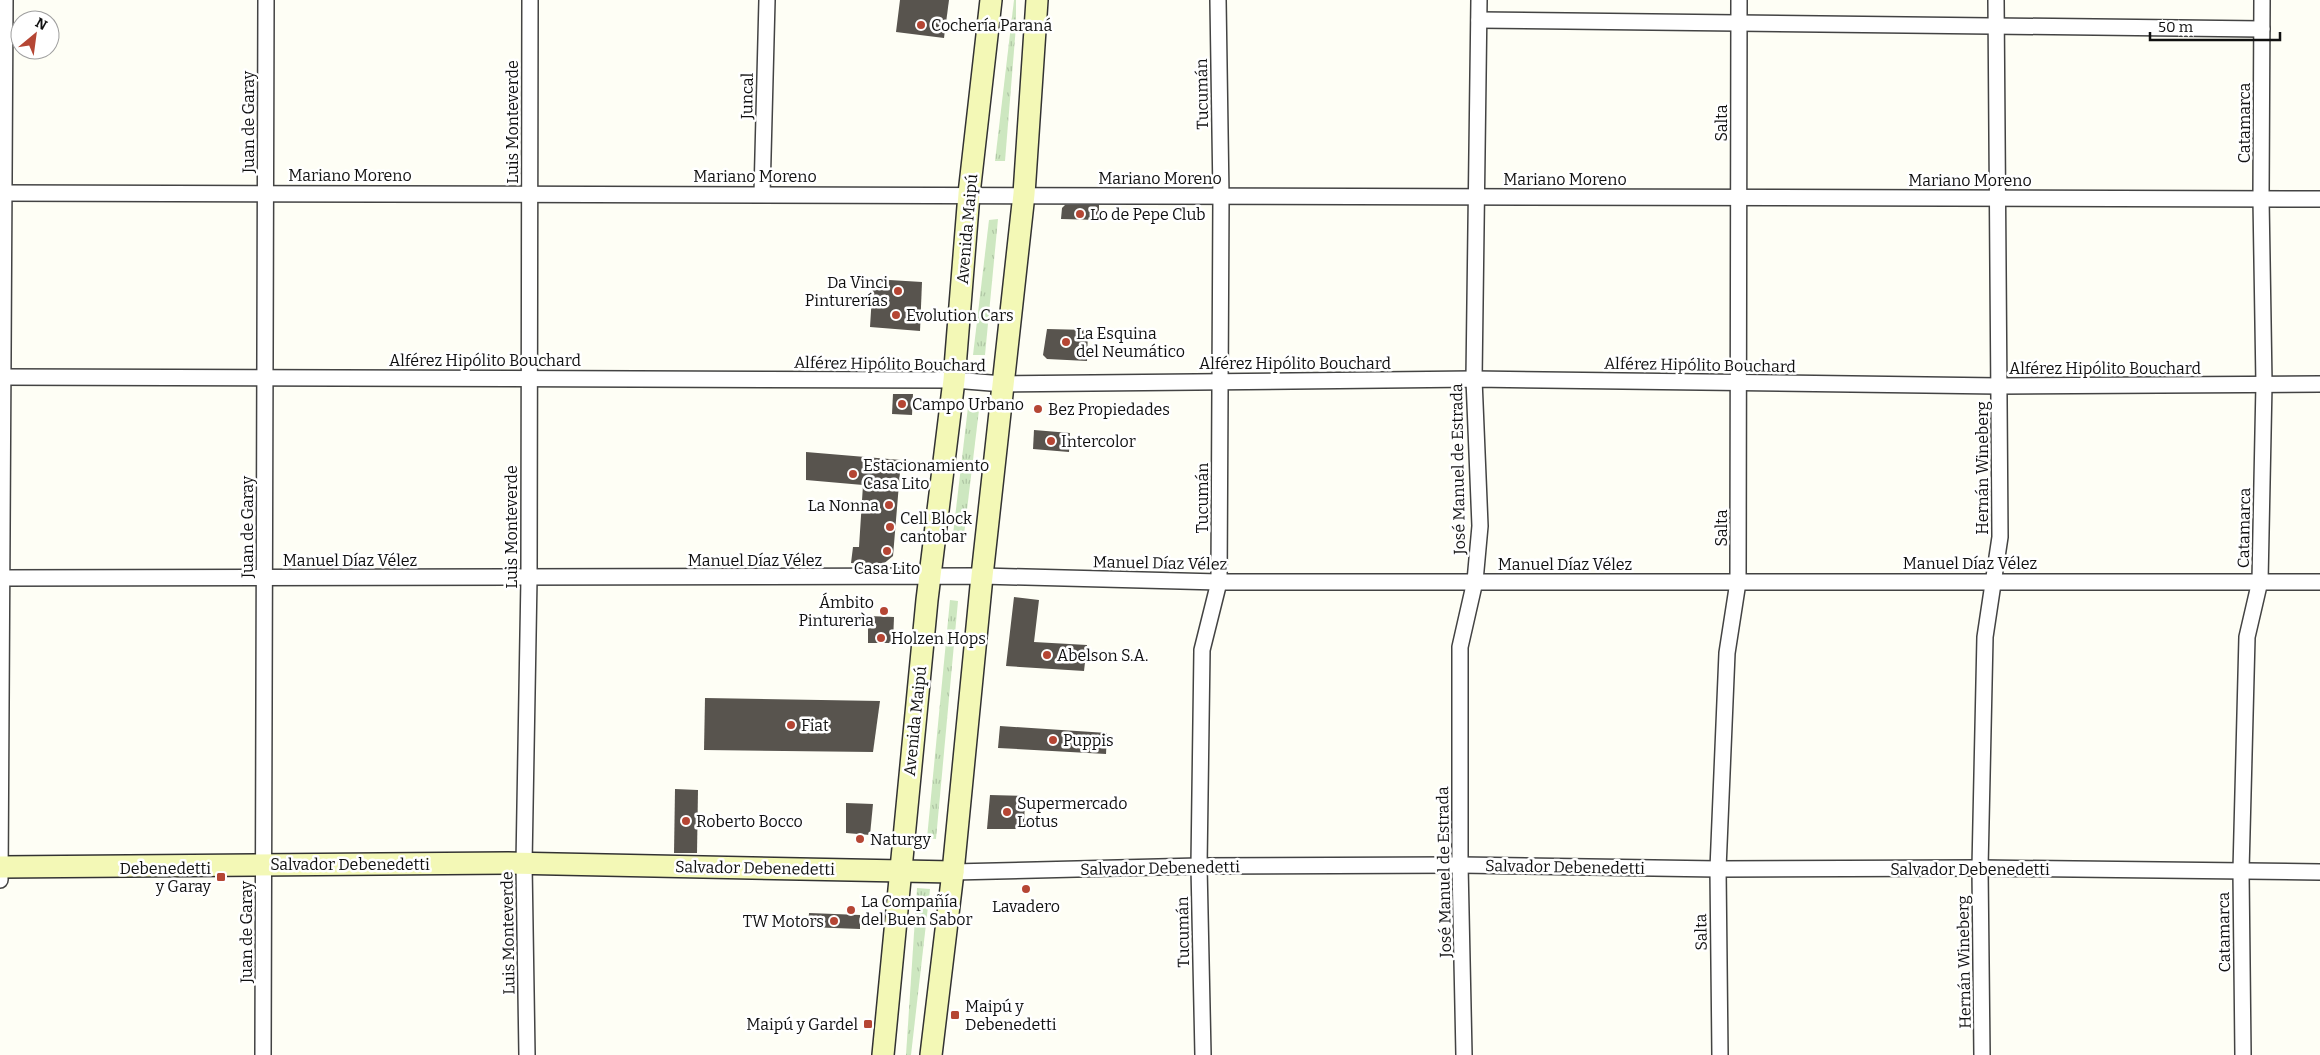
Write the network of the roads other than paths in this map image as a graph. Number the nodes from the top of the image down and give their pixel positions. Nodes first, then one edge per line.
1 (5, 0) edge
2 (266, 0) edge
3 (530, 0) edge
4 (766, 0) edge
5 (991, 0) edge
6 (1038, 0) edge
7 (1218, 0) edge
8 (1479, 0) edge
9 (1739, 0) edge
10 (1996, 0) edge
11 (2262, 0) edge
12 (1479, 20) junction
13 (1739, 23) junction
14 (1996, 26) junction
15 (2262, 29) junction
16 (2, 193) edge
17 (265, 193) junction
18 (530, 193) junction
19 (762, 194) junction
20 (969, 194) junction
21 (1024, 194) junction
22 (1221, 196) junction
23 (1476, 196) junction
24 (1738, 197) junction
25 (1998, 198) junction
26 (2261, 198) junction
27 (2320, 199) edge
28 (2, 377) edge
29 (264, 378) junction
30 (529, 378) junction
31 (1474, 379) junction
32 (954, 380) junction
33 (1220, 381) junction
34 (1003, 384) junction
35 (1739, 384) junction
36 (2264, 384) junction
37 (2320, 384) edge
38 (1999, 386) junction
39 (982, 576) junction
40 (930, 577) junction
41 (1, 578) edge
42 (264, 578) junction
43 (529, 578) junction
44 (1995, 580) junction
45 (1475, 581) junction
46 (2260, 581) junction
47 (1219, 582) junction
48 (1738, 582) junction
49 (2320, 582) edge
50 (264, 864) junction
51 (524, 864) junction
52 (1460, 865) junction
53 (1200, 866) junction
54 (0, 867) edge
55 (1980, 868) junction
56 (1718, 869) junction
57 (900, 870) junction
58 (2241, 871) junction
59 (954, 872) junction
60 (2320, 872) edge
61 (0, 880) edge
62 (263, 1055) edge
63 (527, 1055) edge
64 (883, 1055) edge
65 (932, 1055) edge
66 (1203, 1055) edge
67 (1464, 1055) edge
68 (1720, 1055) edge
69 (1982, 1055) edge
70 (2243, 1055) edge

1 - 16 street
2 - 17 street, Juan de Garay
3 - 18 street, Luis Monteverde
4 - 19 street, Juncal
5 - 20 main road, Avenida Maipú
6 - 21 main road
7 - 22 street, Tucumán
8 - 12 street, José Manuel de Estrada
9 - 13 street, Salta
10 - 14 street, Hernán Wineberg
11 - 15 street, Catamarca
12 - 13 street
12 - 23 street, José Manuel de Estrada
13 - 14 street
13 - 24 street, Salta
14 - 15 street
14 - 25 street, Hernán Wineberg
15 - 26 street, Catamarca
16 - 17 street, Mariano Moreno
16 - 28 street
17 - 18 street, Mariano Moreno
17 - 29 street, Juan de Garay
18 - 19 street, Mariano Moreno
18 - 30 street, Luis Monteverde
19 - 20 street, Mariano Moreno
20 - 21 street, Mariano Moreno
20 - 32 main road, Avenida Maipú
21 - 22 street, Mariano Moreno
21 - 34 main road
22 - 23 street, Mariano Moreno
22 - 33 street, Tucumán
23 - 24 street, Mariano Moreno
23 - 31 street, José Manuel de Estrada
24 - 25 street, Mariano Moreno
24 - 35 street, Salta
25 - 26 street, Mariano Moreno
25 - 38 street, Hernán Wineberg
26 - 27 street, Mariano Moreno
26 - 36 street, Catamarca
28 - 29 street, Alférez Hipólito Bouchard
28 - 41 street
29 - 30 street, Alférez Hipólito Bouchard
29 - 42 street, Juan de Garay
30 - 32 street, Alférez Hipólito Bouchard
30 - 43 street, Luis Monteverde
31 - 33 street, Alférez Hipólito Bouchard
31 - 35 street, Alférez Hipólito Bouchard
31 - 45 street, José Manuel de Estrada
32 - 34 street, Alférez Hipólito Bouchard
32 - 40 main road, Avenida Maipú
33 - 34 street, Alférez Hipólito Bouchard
33 - 47 street, Tucumán
34 - 39 main road
35 - 38 street, Alférez Hipólito Bouchard
35 - 48 street, Salta
36 - 37 street, Alférez Hipólito Bouchard
36 - 38 street, Alférez Hipólito Bouchard
36 - 46 street, Catamarca
38 - 44 street, Hernán Wineberg
39 - 40 street, Manuel Díaz Vélez
39 - 47 street, Manuel Díaz Vélez
39 - 59 main road
40 - 43 street, Manuel Díaz Vélez
40 - 57 main road, Avenida Maipú
41 - 42 street, Manuel Díaz Vélez
41 - 54 street
42 - 43 street, Manuel Díaz Vélez
42 - 50 street, Juan de Garay
43 - 51 street, Luis Monteverde
44 - 46 street, Manuel Díaz Vélez
44 - 48 street, Manuel Díaz Vélez
44 - 55 street, Hernán Wineberg
45 - 47 street, Manuel Díaz Vélez
45 - 48 street, Manuel Díaz Vélez
45 - 52 street, José Manuel de Estrada
46 - 49 street, Manuel Díaz Vélez
46 - 58 street, Catamarca
47 - 53 street, Tucumán
48 - 56 street, Salta
50 - 51 main road, Salvador Debenedetti
50 - 54 main road, Salvador Debenedetti
50 - 62 street, Juan de Garay
51 - 57 main road, Salvador Debenedetti
51 - 63 street, Luis Monteverde
52 - 53 street, Salvador Debenedetti
52 - 56 street, Salvador Debenedetti
52 - 67 street, José Manuel de Estrada
53 - 59 street, Salvador Debenedetti
53 - 66 street, Tucumán
54 - 61 street
55 - 56 street, Salvador Debenedetti
55 - 58 street, Salvador Debenedetti
55 - 69 street, Hernán Wineberg
56 - 68 street, Salta
57 - 59 main road, Salvador Debenedetti
57 - 64 main road, Avenida Maipú
58 - 60 street, Salvador Debenedetti
58 - 70 street, Catamarca
59 - 65 main road

